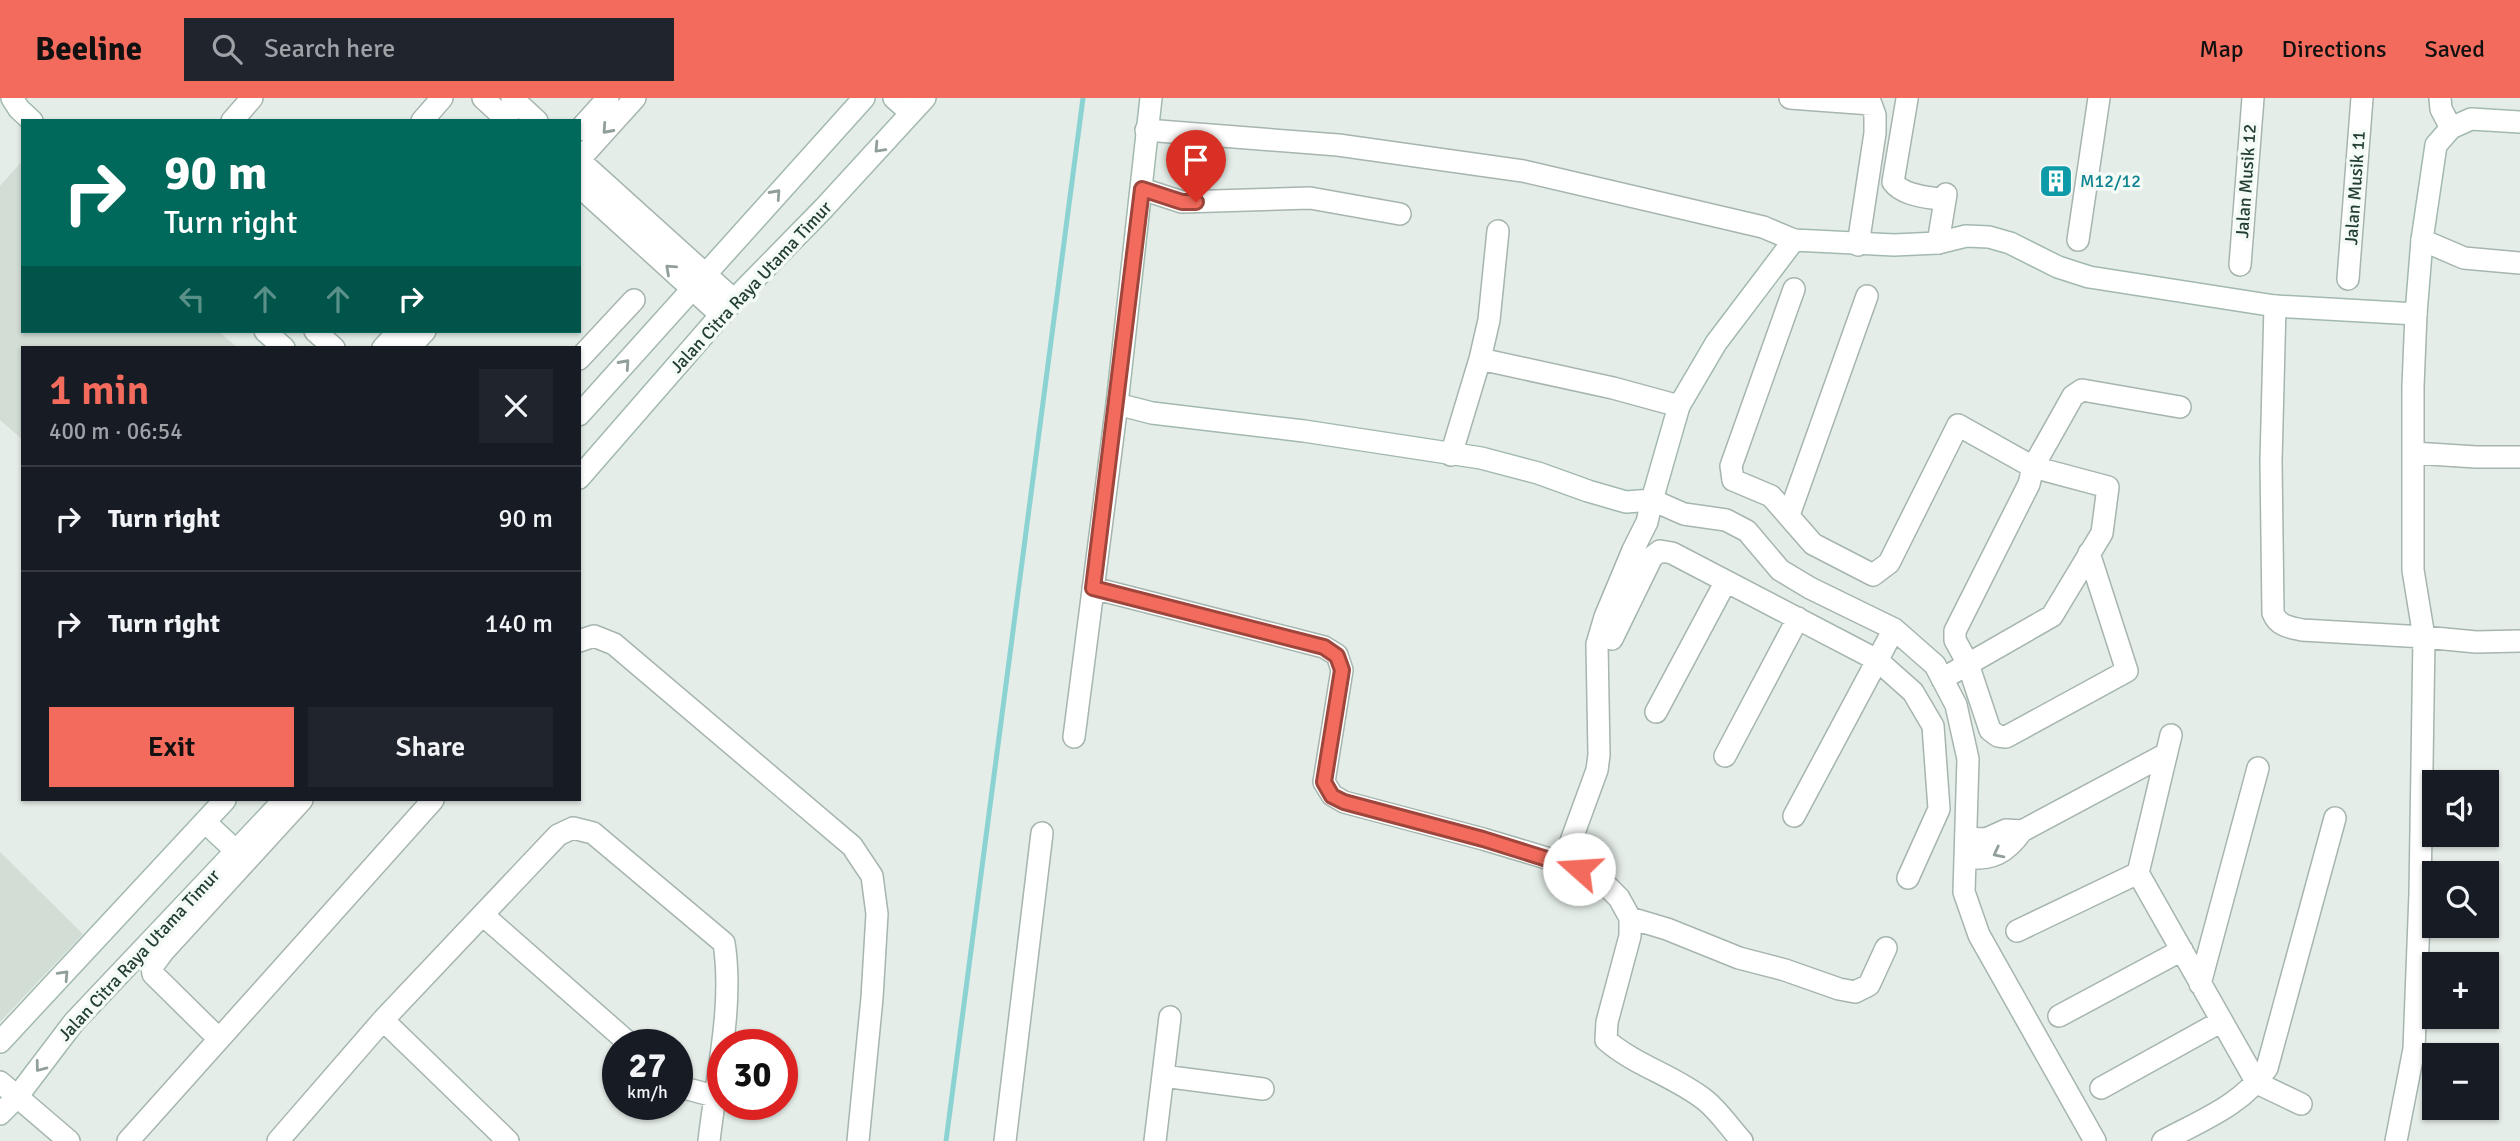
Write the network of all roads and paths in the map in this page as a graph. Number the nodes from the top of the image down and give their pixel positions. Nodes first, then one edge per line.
1 (252, 98) edge
2 (442, 98) edge
3 (483, 98) edge
4 (512, 98) edge
5 (608, 98) edge
6 (635, 98) edge
7 (864, 98) edge
8 (894, 98) edge
9 (1151, 98) edge
10 (1790, 98) edge
11 (2099, 98) edge
12 (2253, 98) edge
13 (2362, 98) edge
14 (2440, 98) edge
15 (1907, 99) edge
16 (918, 105) edge
17 (234, 119) edge
18 (424, 119) edge
19 (506, 119) edge
20 (535, 119) edge
21 (2520, 122) edge
22 (581, 128) edge
23 (2451, 128) junction
24 (1146, 130) junction
25 (581, 158) edge
26 (581, 162) edge
27 (581, 188) edge
28 (1142, 189) junction
29 (1400, 214) dead end
30 (1498, 231) dead end
31 (1794, 240) junction
32 (2078, 240) dead end
33 (2422, 240) junction
34 (1938, 243) junction
35 (1858, 245) junction
36 (2520, 262) edge
37 (2240, 265) dead end
38 (2348, 279) dead end
39 (699, 282) junction
40 (1794, 289) dead end
41 (1867, 296) dead end
42 (634, 300) dead end
43 (2275, 306) junction
44 (727, 308) junction
45 (2416, 314) junction
46 (267, 333) edge
47 (317, 333) edge
48 (397, 333) edge
49 (423, 333) edge
50 (282, 346) edge
51 (332, 346) edge
52 (385, 346) edge
53 (411, 346) edge
54 (581, 357) edge
55 (1480, 359) junction
56 (1117, 404) junction
57 (1678, 406) junction
58 (2180, 407) dead end
59 (581, 413) edge
60 (2414, 453) junction
61 (1451, 455) junction
62 (2520, 457) edge
63 (2033, 467) junction
64 (581, 476) edge
65 (1652, 500) junction
66 (1789, 515) junction
67 (2089, 553) junction
68 (1726, 580) junction
69 (1093, 588) junction
70 (1798, 618) junction
71 (1894, 629) junction
72 (2424, 637) junction
73 (1612, 639) dead end
74 (581, 640) edge
75 (2520, 641) edge
76 (1877, 660) junction
77 (1968, 664) junction
78 (1942, 679) junction
79 (1656, 712) dead end
80 (1074, 737) dead end
81 (1725, 756) dead end
82 (2258, 768) dead end
83 (224, 801) edge
84 (283, 801) edge
85 (301, 801) edge
86 (432, 801) edge
87 (1794, 816) dead end
88 (2335, 818) dead end
89 (205, 822) junction
90 (1042, 833) dead end
91 (1966, 848) junction
92 (236, 851) junction
93 (1563, 863) junction
94 (2138, 873) junction
95 (1908, 878) dead end
96 (484, 916) junction
97 (1630, 918) junction
98 (2017, 932) dead end
99 (1886, 948) dead end
100 (2182, 950) junction
101 (2200, 984) junction
102 (2059, 1016) dead end
103 (1170, 1017) dead end
104 (383, 1020) junction
105 (2222, 1021) junction
106 (613, 1029) edge
107 (723, 1029) edge
108 (219, 1039) junction
109 (0, 1042) edge
110 (1163, 1076) junction
111 (0, 1082) edge
112 (2257, 1083) junction
113 (2101, 1088) dead end
114 (1262, 1089) dead end
115 (17, 1097) junction
116 (2301, 1104) dead end
117 (0, 1114) edge
118 (711, 1120) edge
119 (2172, 1136) edge
120 (288, 1137) edge
121 (69, 1141) edge
122 (128, 1141) edge
123 (508, 1141) edge
124 (709, 1141) edge
125 (858, 1141) edge
126 (1005, 1141) edge
127 (1155, 1141) edge
128 (1742, 1141) edge
129 (2095, 1141) edge
130 (2201, 1141) edge
131 (2396, 1141) edge

1 - 17 street
2 - 18 street
3 - 19 street
4 - 20 street
5 - 22 street
6 -> 25 street
39 -> 7 street
8 - 16 street
9 - 24 street
10 - 35 street
11 - 32 street
12 - 37 street, Jalan Musik 12
13 - 38 street, Jalan Musik 11
14 - 23 street
15 - 34 street
16 -> 44 street, Jalan Citra Raya Utama Timur
21 - 23 street
23 - 33 street
24 - 28 street
24 - 31 street
26 - 39 street
39 -> 27 street
28 - 29 street
28 - 56 street
30 - 55 street
31 - 35 street
31 - 57 street
33 - 36 street
33 - 45 street
34 - 35 street
34 - 43 street
39 - 44 street
59 -> 39 street
40 - 66 street
41 - 66 street
42 - 54 street
43 - 45 street
43 - 72 street
44 - 64 street, Jalan Citra Raya Utama Timur
45 - 60 street
46 - 50 street
47 - 51 street
48 - 52 street
49 - 53 street
55 - 57 street
55 - 61 street
56 - 61 street
56 - 69 street
57 - 65 street
58 - 63 street
60 - 62 street
60 - 72 street
61 - 65 street
63 - 66 street
63 - 67 street
63 - 77 street
65 - 71 street
65 - 93 street
67 - 77 street
67 - 77 street
68 - 70 street
68 - 73 street
68 - 79 street
69 - 80 street
69 - 93 street
70 - 76 street
70 - 81 street
71 - 76 street
71 - 78 street
72 - 75 street
72 - 131 street
74 - 125 street
76 - 87 street
76 - 95 street
77 - 78 street
78 - 91 street
82 - 101 street
83 - 89 street
84 - 92 street, Jalan Citra Raya Utama Timur
85 - 108 street
86 - 108 street
88 - 112 street
89 - 92 street
109 -> 89 street
90 - 126 street
91 - 94 street
91 - 129 street
92 -> 115 street, Jalan Citra Raya Utama Timur
93 - 97 street
94 - 98 street
94 - 100 street
96 - 104 street
96 - 106 street
96 - 107 street
97 - 99 street
97 - 128 street
100 - 101 street
100 - 102 street
101 - 105 street
103 - 110 street
104 - 120 street
104 - 123 street
105 - 112 street
105 - 113 street
108 - 122 street
110 - 114 street
110 - 127 street
111 - 115 street
112 - 116 street
112 - 119 street
115 - 117 street, Jalan Citra Raya Utama Timur
115 - 121 street
118 - 124 street
119 - 130 street

